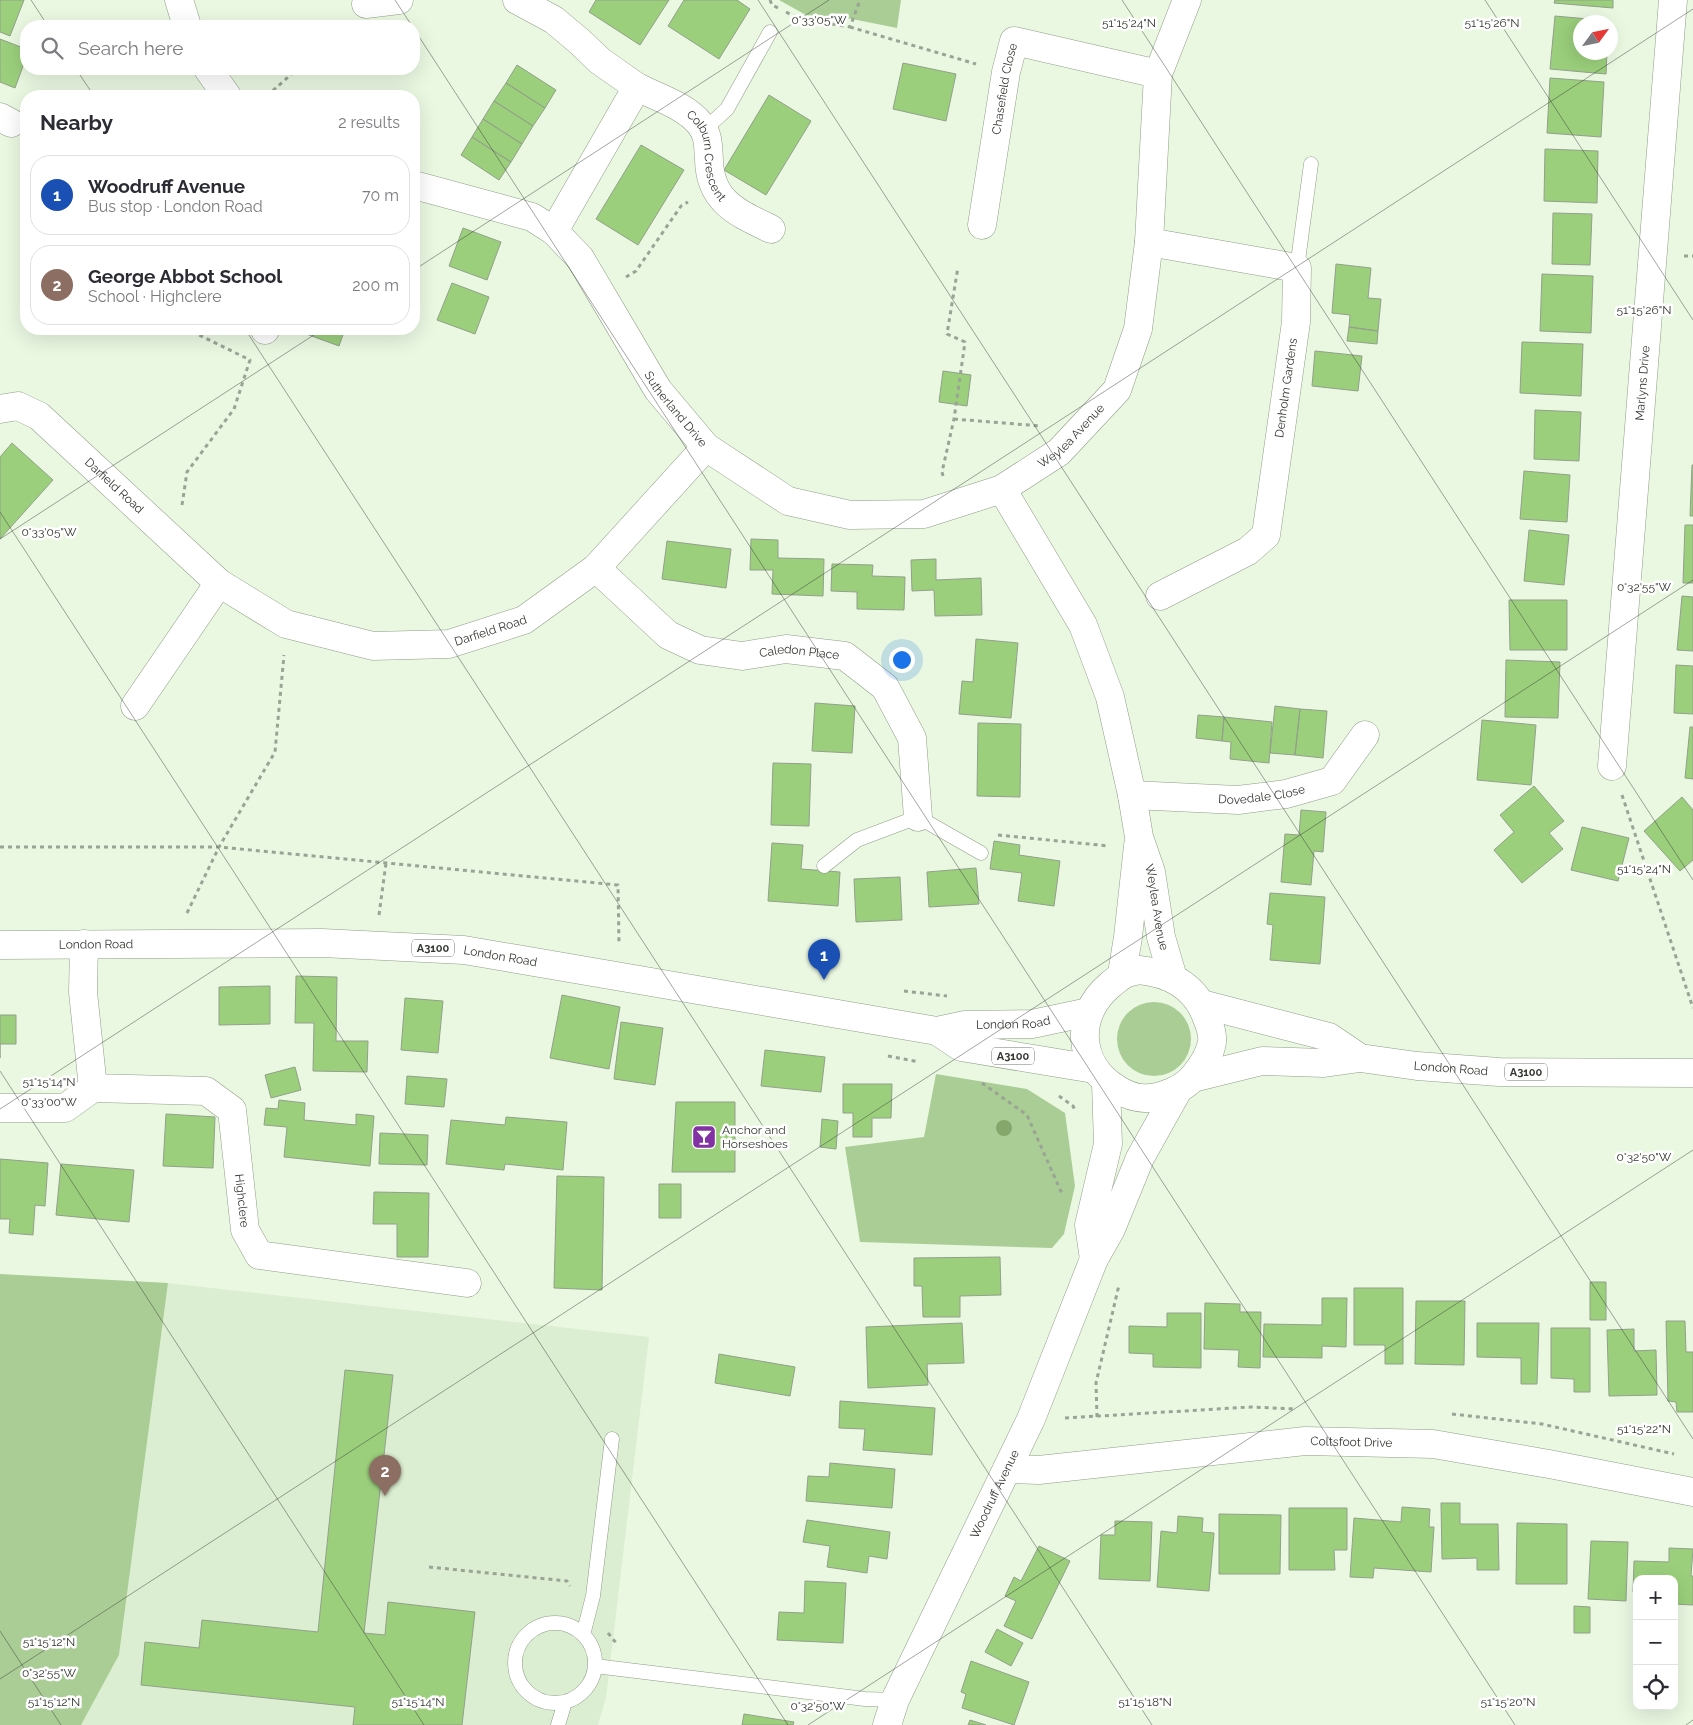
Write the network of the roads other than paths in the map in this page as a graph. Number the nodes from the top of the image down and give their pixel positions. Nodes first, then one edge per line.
1 (179, 0) edge
2 (399, 0) edge
3 (517, 0) edge
4 (1187, 0) edge
5 (1674, 0) edge
6 (366, 4) dead end
7 (185, 20) edge
8 (770, 32) dead end
9 (1158, 74) junction
10 (212, 75) edge
11 (637, 87) junction
12 (223, 90) edge
13 (704, 130) junction
14 (1311, 164) dead end
15 (420, 187) edge
16 (982, 225) dead end
17 (771, 230) dead end
18 (554, 231) junction
19 (1148, 242) junction
20 (1297, 268) junction
21 (0, 409) edge
22 (706, 447) junction
23 (1002, 489) junction
24 (596, 568) junction
25 (219, 583) junction
26 (1160, 596) dead end
27 (135, 706) dead end
28 (1365, 735) dead end
29 (1612, 766) road end
30 (1132, 795) junction
31 (918, 817) junction
32 (1139, 837) junction
33 (981, 853) dead end
34 (824, 866) dead end
35 (84, 944) junction
36 (0, 945) edge
37 (1122, 974) junction
38 (1174, 978) junction
39 (1202, 1004) junction
40 (1089, 1012) junction
41 (936, 1031) junction
42 (1360, 1058) junction
43 (1693, 1073) edge
44 (1100, 1076) junction
45 (1186, 1084) junction
46 (92, 1088) junction
47 (0, 1108) edge
48 (1094, 1259) junction
49 (467, 1283) dead end
50 (612, 1439) dead end
51 (1007, 1468) junction
52 (1693, 1492) edge
53 (583, 1635) junction
54 (594, 1666) junction
55 (564, 1702) junction
56 (891, 1713) edge
57 (558, 1725) edge

1 - 7 street
2 - 6 street
3 - 11 street, Colburn Crescent
4 - 9 street, Weylea Avenue
5 - 29 street, Marlyns Drive
8 - 13 lane
9 - 16 street, Chasefield Close
9 - 19 street, Weylea Avenue
10 - 12 street
11 - 13 street, Colburn Crescent
11 - 18 street
13 - 17 street, Colburn Crescent
14 - 20 lane
15 - 18 street, Sutherland Drive
18 - 22 street, Sutherland Drive
19 - 20 street
19 - 23 street, Weylea Avenue
20 - 26 street, Denholm Gardens
21 - 25 street, Darfield Road
22 - 23 street, Sutherland Drive
22 - 24 street, Darfield Road
23 - 30 street, Weylea Avenue
24 - 25 street, Darfield Road
24 - 31 street, Caledon Place
25 - 27 street
28 - 30 street, Dovedale Close
30 - 32 street, Weylea Avenue
31 - 33 lane
31 - 34 lane
32 - 37 street, Weylea Avenue
32 - 38 street, Weylea Avenue
35 - 36 street, London Road / A3100
35 - 41 street, London Road / A3100
35 - 46 street
37 - 38 street
37 - 40 street
38 - 39 street
39 - 42 street, London Road / A3100
39 - 45 street
40 - 41 street, London Road / A3100
40 - 44 street
41 - 44 street, London Road / A3100
42 - 43 street, London Road / A3100
42 - 45 street, London Road / A3100
44 - 45 street
44 - 48 street, Woodruff Avenue
45 - 48 street, Woodruff Avenue
46 - 47 street
46 - 49 street, Highclere
48 - 51 street, Woodruff Avenue
50 - 53 lane
51 - 52 street, Coltsfoot Drive
51 - 56 street, Woodruff Avenue
53 - 54 lane
53 - 55 lane
54 - 55 lane
54 - 56 lane
55 - 57 lane

